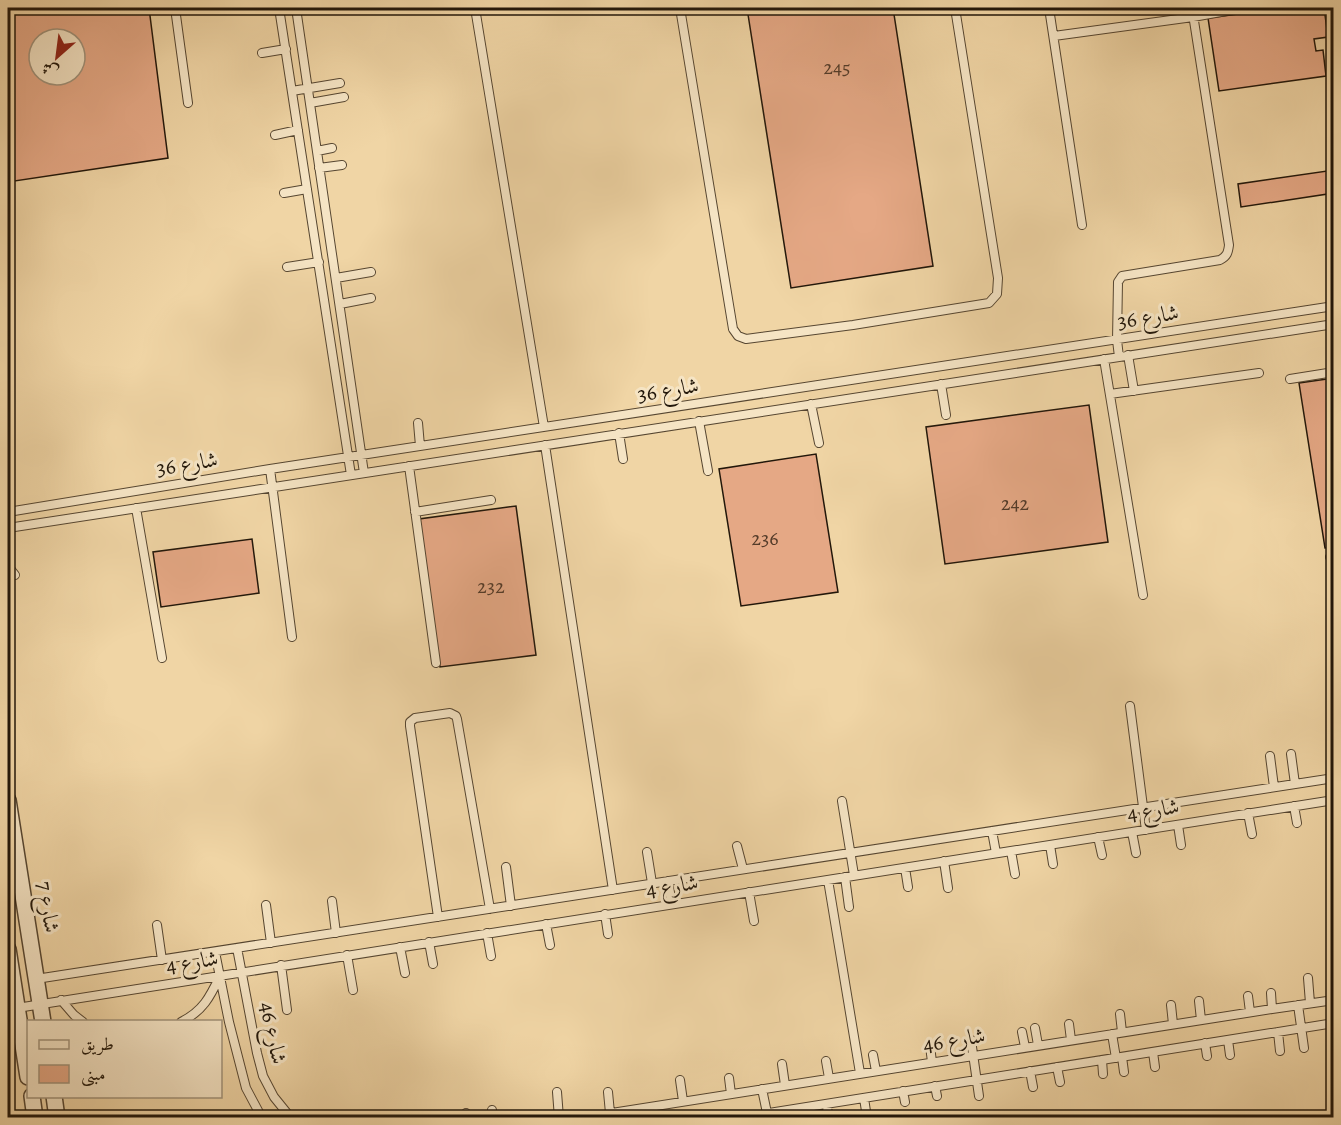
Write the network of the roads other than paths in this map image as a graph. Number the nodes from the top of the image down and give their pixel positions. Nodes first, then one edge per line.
1 (175, 8) edge
2 (279, 8) edge
3 (296, 8) edge
4 (475, 8) edge
5 (680, 8) edge
6 (955, 8) edge
7 (1049, 8) edge
8 (1192, 8) edge
9 (1243, 8) edge
10 (1193, 17) junction
11 (1053, 36) junction
12 (286, 49) junction
13 (262, 53) dead end
14 (340, 83) dead end
15 (308, 89) junction
16 (292, 92) junction
17 (344, 97) dead end
18 (188, 103) dead end
19 (310, 103) junction
20 (298, 130) junction
21 (275, 135) dead end
22 (332, 148) dead end
23 (317, 151) junction
24 (342, 165) dead end
25 (319, 168) junction
26 (307, 189) junction
27 (284, 193) dead end
28 (1082, 225) dead end
29 (330, 241) junction
30 (316, 244) junction
31 (319, 262) junction
32 (287, 267) dead end
33 (371, 272) dead end
34 (336, 278) junction
35 (371, 298) dead end
36 (340, 304) junction
37 (1334, 306) edge
38 (1334, 324) edge
39 (1117, 339) junction
40 (1128, 355) junction
41 (1119, 357) junction
42 (1104, 359) junction
43 (1334, 372) edge
44 (1259, 373) dead end
45 (1290, 379) dead end
46 (941, 384) junction
47 (1134, 391) junction
48 (1110, 394) junction
49 (812, 404) junction
50 (946, 416) dead end
51 (699, 421) junction
52 (418, 423) dead end
53 (544, 427) junction
54 (619, 434) junction
55 (819, 443) dead end
56 (545, 445) junction
57 (420, 446) junction
58 (362, 455) junction
59 (349, 457) junction
60 (623, 459) dead end
61 (409, 466) junction
62 (270, 469) junction
63 (708, 471) dead end
64 (364, 473) junction
65 (351, 475) junction
66 (273, 487) junction
67 (491, 500) dead end
68 (136, 508) junction
69 (8, 512) edge
70 (415, 512) junction
71 (8, 528) edge
72 (8, 566) edge
73 (15, 575) dead end
74 (1143, 595) dead end
75 (292, 637) dead end
76 (162, 658) dead end
77 (436, 663) dead end
78 (1130, 706) dead end
79 (1291, 754) dead end
80 (1270, 756) dead end
81 (1334, 778) edge
82 (1295, 784) junction
83 (1274, 787) junction
84 (1334, 800) edge
85 (8, 801) edge
86 (842, 801) dead end
87 (1294, 806) junction
88 (1143, 807) junction
89 (1248, 813) junction
90 (1297, 824) dead end
91 (1178, 825) junction
92 (1146, 830) junction
93 (992, 831) junction
94 (1132, 832) junction
95 (1251, 834) dead end
96 (1098, 837) junction
97 (1050, 845) junction
98 (1181, 845) dead end
99 (737, 846) dead end
100 (1011, 851) junction
101 (647, 852) dead end
102 (850, 853) junction
103 (996, 853) junction
104 (1136, 853) dead end
105 (1102, 855) dead end
106 (944, 861) junction
107 (1053, 864) dead end
108 (506, 867) dead end
109 (905, 867) junction
110 (743, 869) junction
111 (1015, 874) dead end
112 (849, 876) junction
113 (828, 879) junction
114 (668, 881) junction
115 (652, 884) junction
116 (908, 887) dead end
117 (948, 888) dead end
118 (613, 890) junction
119 (749, 892) junction
120 (332, 901) dead end
121 (672, 904) junction
122 (266, 905) dead end
123 (511, 906) junction
124 (849, 907) dead end
125 (490, 909) junction
126 (605, 914) junction
127 (438, 917) junction
128 (754, 921) dead end
129 (546, 924) junction
130 (157, 925) dead end
131 (336, 933) junction
132 (488, 933) junction
133 (608, 934) dead end
134 (429, 942) junction
135 (271, 943) junction
136 (550, 945) dead end
137 (400, 947) junction
138 (237, 948) junction
139 (8, 950) edge
140 (215, 952) junction
141 (347, 955) junction
142 (491, 957) dead end
143 (162, 960) junction
144 (433, 964) dead end
145 (281, 965) junction
146 (242, 971) junction
147 (405, 973) dead end
148 (220, 976) junction
149 (1308, 978) dead end
150 (36, 980) junction
151 (353, 990) dead end
152 (1271, 993) dead end
153 (1248, 996) dead end
154 (61, 1000) junction
155 (1334, 1000) edge
156 (1199, 1001) dead end
157 (40, 1003) junction
158 (1310, 1003) junction
159 (1171, 1005) dead end
160 (1298, 1005) junction
161 (17, 1008) junction
162 (1272, 1008) junction
163 (287, 1010) dead end
164 (1250, 1012) junction
165 (1120, 1014) dead end
166 (43, 1020) edge
167 (80, 1020) edge
168 (185, 1020) edge
169 (1202, 1020) junction
170 (1334, 1023) edge
171 (1069, 1024) dead end
172 (1173, 1024) junction
173 (1035, 1028) dead end
174 (1301, 1028) junction
175 (1023, 1032) dead end
176 (1122, 1032) junction
177 (1278, 1032) junction
178 (1112, 1034) junction
179 (971, 1040) dead end
180 (1071, 1040) junction
181 (1228, 1040) junction
182 (1205, 1043) junction
183 (1038, 1045) junction
184 (930, 1046) dead end
185 (1025, 1047) junction
186 (1304, 1048) dead end
187 (1280, 1051) dead end
188 (1153, 1052) junction
189 (873, 1055) dead end
190 (1230, 1055) dead end
191 (973, 1056) junction
192 (1207, 1056) dead end
193 (1119, 1057) junction
194 (1102, 1060) junction
195 (826, 1061) dead end
196 (932, 1062) junction
197 (782, 1064) dead end
198 (1057, 1067) junction
199 (1155, 1067) dead end
200 (27, 1071) edge
201 (876, 1071) junction
202 (1030, 1071) junction
203 (1124, 1072) dead end
204 (860, 1073) junction
205 (1103, 1074) dead end
206 (729, 1078) dead end
207 (829, 1078) junction
208 (680, 1080) dead end
209 (976, 1080) junction
210 (1060, 1082) dead end
211 (785, 1085) junction
212 (935, 1086) junction
213 (1033, 1087) dead end
214 (762, 1089) junction
215 (903, 1091) junction
216 (557, 1092) dead end
217 (608, 1092) dead end
218 (731, 1094) junction
219 (937, 1096) dead end
220 (979, 1096) dead end
221 (32, 1098) edge
222 (54, 1098) edge
223 (864, 1098) junction
224 (683, 1101) junction
225 (904, 1102) dead end
226 (826, 1104) junction
227 (610, 1113) junction
228 (767, 1113) junction
229 (750, 1117) edge
230 (828, 1117) edge
231 (35, 1118) edge
232 (57, 1118) edge
233 (262, 1118) edge
234 (291, 1118) edge
235 (560, 1118) edge
236 (580, 1118) edge
237 (738, 1118) edge
238 (867, 1118) edge

1 - 18 lane
2 - 12 lane
3 - 15 lane
4 - 53 lane
5 - 6 lane
7 - 11 lane
8 - 10 lane
9 - 10 lane
10 - 11 lane
10 - 39 lane
11 - 28 lane
12 - 13 lane
12 - 16 lane
14 - 15 lane
15 - 16 lane
15 - 19 lane
16 - 20 lane
17 - 19 lane
19 - 23 lane
20 - 21 lane
20 - 26 lane
22 - 23 lane
23 - 25 lane
24 - 25 lane
25 - 29 lane
26 - 27 lane
26 - 30 lane
29 - 30 lane
29 - 34 lane
30 - 31 lane
31 - 32 lane
31 - 59 lane
33 - 34 lane
34 - 36 lane
35 - 36 lane
36 - 58 lane
37 - 39 lane, شارع 36
38 - 40 lane, شارع 36
39 - 41 lane
39 - 53 lane, شارع 36
40 - 41 lane, شارع 36
40 - 47 lane
41 - 42 lane, شارع 36
42 - 46 lane, شارع 36
42 - 48 lane
43 - 45 lane
44 - 47 lane
46 - 49 lane, شارع 36
46 - 50 lane
47 - 48 lane
48 - 74 lane
49 - 51 lane, شارع 36
49 - 55 lane
51 - 54 lane, شارع 36
51 - 63 lane
52 - 57 lane
53 - 57 lane, شارع 36
54 - 56 lane, شارع 36
54 - 60 lane
56 - 61 lane, شارع 36
56 - 118 lane
57 - 58 lane, شارع 36
58 - 59 lane, شارع 36
58 - 64 lane
59 - 62 lane, شارع 36
59 - 65 lane
61 - 64 lane, شارع 36
61 - 70 lane
62 - 66 lane
62 - 69 lane, شارع 36
64 - 65 lane, شارع 36
65 - 66 lane, شارع 36
66 - 68 lane, شارع 36
66 - 75 lane
67 - 70 lane
68 - 71 lane, شارع 36
68 - 76 lane
70 - 77 lane
72 - 73 lane
78 - 88 lane
79 - 82 lane
80 - 83 lane
81 - 82 lane, شارع 4
82 - 83 lane, شارع 4
83 - 88 lane, شارع 4
84 - 87 lane, شارع 4
85 - 150 street, شارع 7
86 - 102 lane
87 - 89 lane, شارع 4
87 - 90 lane
88 - 92 lane
88 - 93 lane, شارع 4
89 - 91 lane, شارع 4
89 - 95 lane
91 - 92 lane, شارع 4
91 - 98 lane
92 - 94 lane, شارع 4
93 - 102 lane, شارع 4
93 - 103 lane
94 - 96 lane, شارع 4
94 - 104 lane
96 - 97 lane, شارع 4
96 - 105 lane
97 - 100 lane, شارع 4
97 - 107 lane
99 - 110 lane
100 - 103 lane, شارع 4
100 - 111 lane
101 - 115 lane
102 - 110 lane, شارع 4
102 - 112 lane
103 - 106 lane, شارع 4
106 - 109 lane, شارع 4
106 - 117 lane
108 - 123 lane
109 - 112 lane, شارع 4
109 - 116 lane
110 - 114 lane, شارع 4
112 - 113 lane, شارع 4
112 - 124 lane
113 - 119 lane, شارع 4
113 - 204 lane
114 - 115 lane, شارع 4
114 - 121 lane
115 - 118 lane, شارع 4
118 - 123 lane, شارع 4
119 - 121 lane, شارع 4
119 - 128 lane
120 - 131 lane
121 - 126 lane, شارع 4
122 - 135 lane
123 - 125 lane, شارع 4
125 - 127 lane, شارع 4
125 - 127 lane
126 - 129 lane, شارع 4
126 - 133 lane
127 - 131 lane, شارع 4
129 - 132 lane, شارع 4
129 - 136 lane
130 - 143 lane
131 - 135 lane, شارع 4
132 - 134 lane, شارع 4
132 - 142 lane
134 - 137 lane, شارع 4
134 - 144 lane
135 - 138 lane, شارع 4
137 - 141 lane, شارع 4
137 - 147 lane
138 - 140 lane, شارع 4
138 - 146 lane, شارع 46
139 - 161 street
140 - 143 lane, شارع 4
140 - 148 lane, شارع 46
141 - 145 lane, شارع 4
141 - 151 lane
143 - 150 lane, شارع 4
145 - 146 lane, شارع 4
145 - 163 lane
146 - 148 lane, شارع 4
146 - 234 lane, شارع 46
148 - 154 lane, شارع 4
148 - 168 lane
148 - 233 lane, شارع 46
149 - 158 lane
150 - 157 street, شارع 7
152 - 162 lane
153 - 164 lane
154 - 157 lane, شارع 4
154 - 167 lane
155 - 158 lane, شارع 46
156 - 169 lane
157 - 161 lane, شارع 4
157 - 166 street, شارع 7
158 - 160 lane, شارع 46
159 - 172 lane
160 - 162 lane, شارع 46
160 - 174 lane
161 - 200 street
162 - 164 lane, شارع 46
164 - 169 lane, شارع 46
165 - 176 lane
169 - 172 lane, شارع 46
170 - 174 lane, شارع 46
171 - 180 lane
172 - 176 lane, شارع 46
173 - 183 lane
174 - 177 lane, شارع 46
174 - 186 lane
175 - 185 lane
176 - 178 lane, شارع 46
177 - 181 lane, شارع 46
177 - 187 lane
178 - 180 lane, شارع 46
178 - 193 lane
179 - 191 lane
180 - 183 lane, شارع 46
181 - 182 lane, شارع 46
181 - 190 lane
182 - 188 lane, شارع 46
182 - 192 lane
183 - 185 lane, شارع 46
184 - 196 lane
185 - 191 lane, شارع 46
188 - 193 lane, شارع 46
188 - 199 lane
189 - 201 lane
191 - 196 lane, شارع 46
191 - 209 lane
193 - 194 lane, شارع 46
193 - 203 lane
194 - 198 lane, شارع 46
194 - 205 lane
195 - 207 lane
196 - 201 lane, شارع 46
197 - 211 lane
198 - 202 lane, شارع 46
198 - 210 lane
201 - 204 lane, شارع 46
202 - 209 lane, شارع 46
202 - 213 lane
204 - 207 lane, شارع 46
206 - 218 lane
207 - 211 lane, شارع 46
208 - 224 lane
209 - 212 lane, شارع 46
209 - 220 lane
211 - 214 lane, شارع 46
212 - 215 lane, شارع 46
212 - 219 lane
214 - 218 lane, شارع 46
214 - 228 lane
215 - 223 lane, شارع 46
215 - 225 lane
216 - 235 lane
217 - 227 lane
218 - 224 lane, شارع 46
221 - 231 street
222 - 232 street
223 - 226 lane, شارع 46
223 - 238 lane
224 - 227 lane, شارع 46
226 - 228 lane, شارع 46
226 - 230 lane
227 - 236 lane, شارع 46
228 - 229 lane, شارع 46
229 - 237 lane, شارع 46

